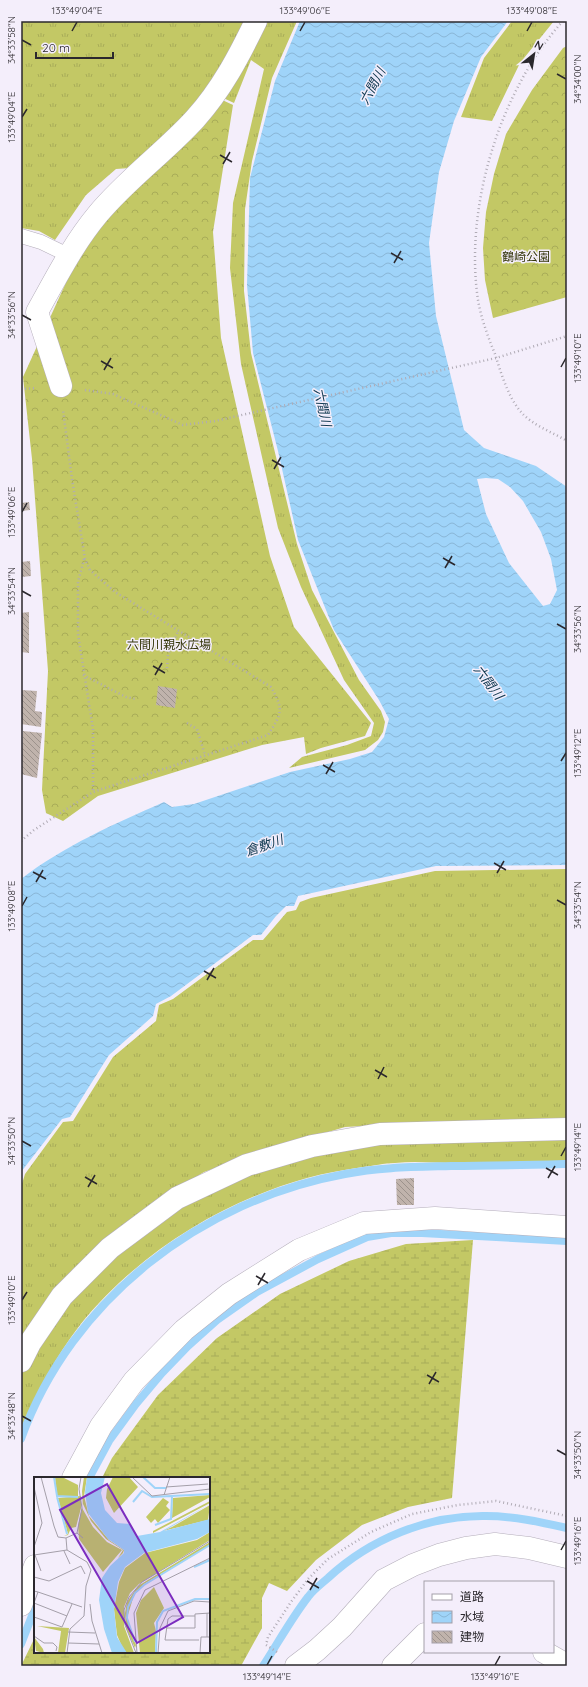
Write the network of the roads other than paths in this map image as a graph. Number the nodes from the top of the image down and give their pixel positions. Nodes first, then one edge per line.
1 (256, 21) edge
2 (21, 236) edge
3 (68, 255) junction
4 (29, 310) edge
5 (60, 386) road end
6 (567, 1128) edge
7 (567, 1227) edge
8 (21, 1361) edge
9 (73, 1477) edge
10 (567, 1557) edge
11 (34, 1569) edge
12 (21, 1605) edge
13 (424, 1635) edge
14 (546, 1653) edge
15 (289, 1661) edge
16 (567, 1665) edge
17 (393, 1666) edge

1 - 3 street
2 - 3 lane
3 - 4 street
4 - 5 street
6 - 8 street
7 - 9 street
10 - 15 street
11 - 12 street
13 - 17 street
14 - 16 street

